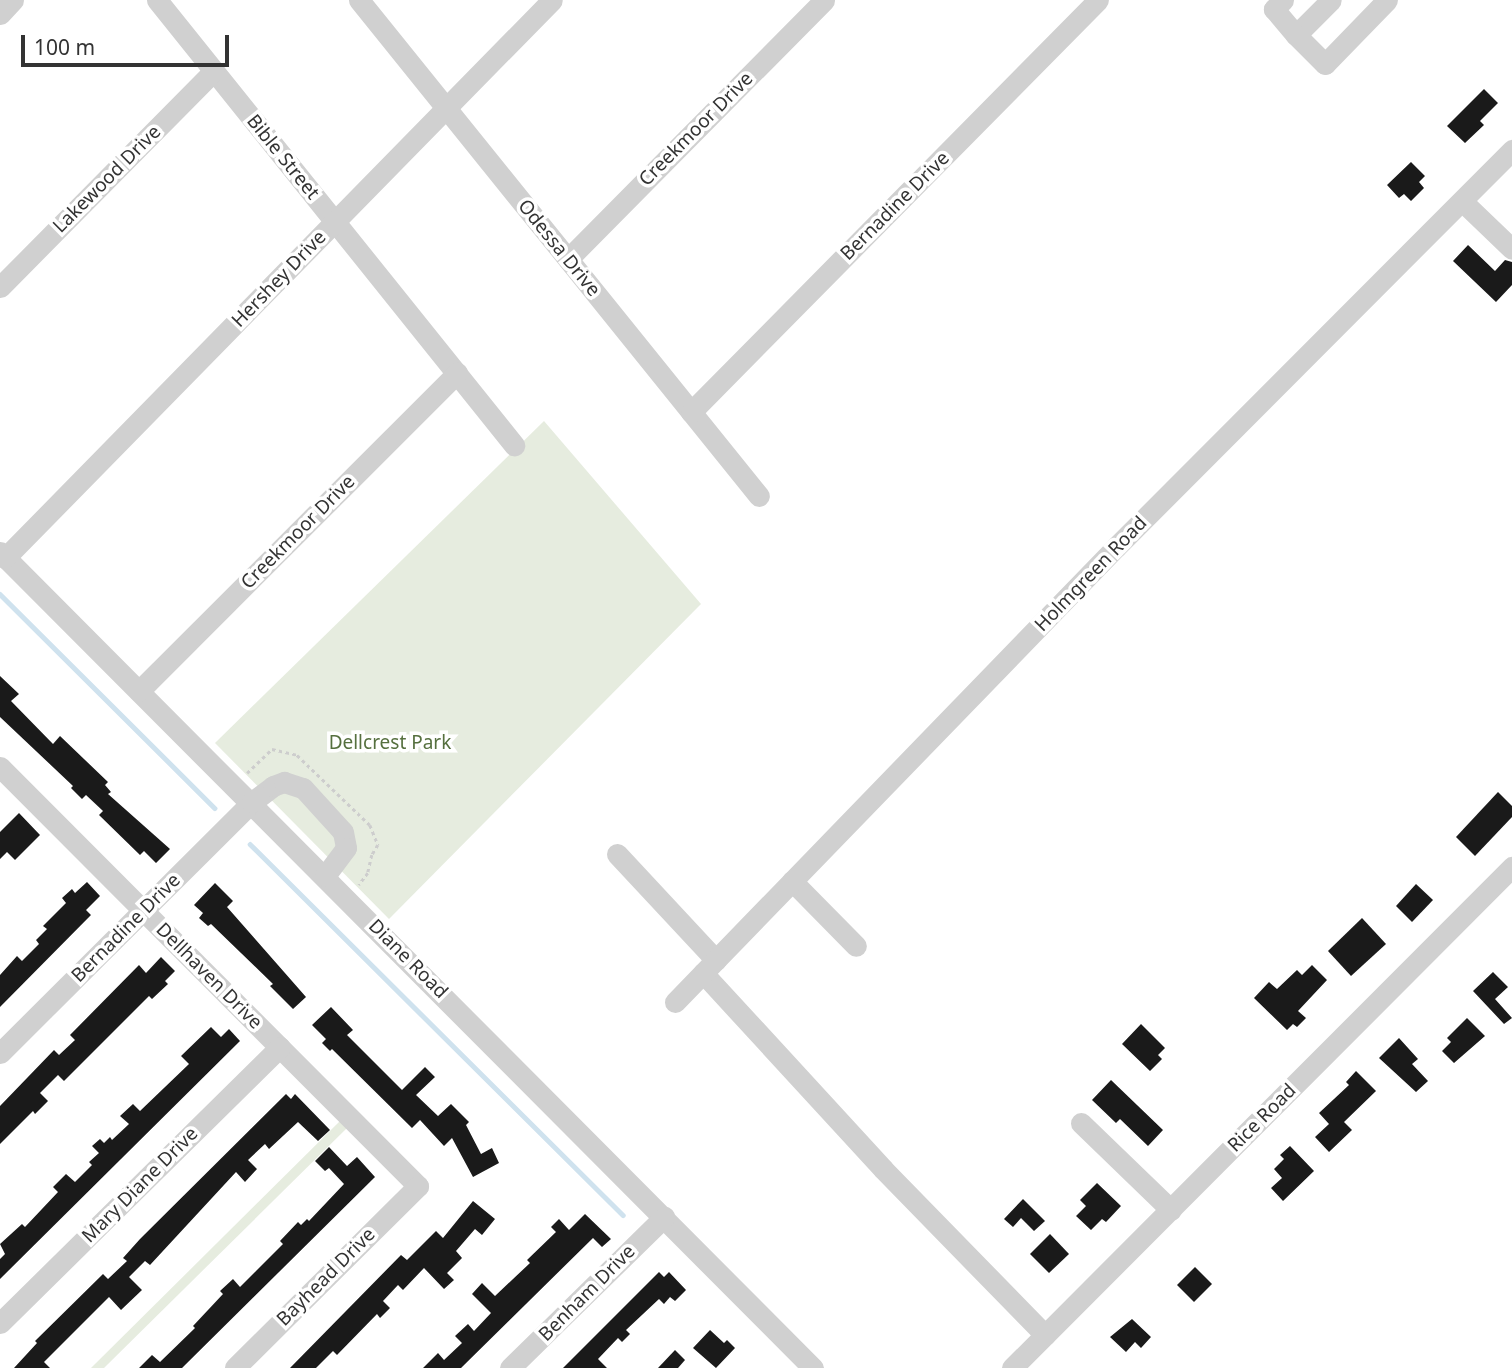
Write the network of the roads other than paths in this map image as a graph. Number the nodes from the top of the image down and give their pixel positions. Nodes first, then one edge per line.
1 (13, 0) edge
2 (157, 0) edge
3 (359, 0) edge
4 (552, 0) edge
5 (824, 0) edge
6 (1098, 0) edge
7 (1283, 0) edge
8 (1331, 0) edge
9 (1388, 0) edge
10 (0, 14) edge
11 (1296, 35) junction
12 (214, 71) junction
13 (446, 107) junction
14 (1512, 150) edge
15 (1462, 201) junction
16 (334, 221) junction
17 (1512, 249) edge
18 (568, 259) junction
19 (0, 287) edge
20 (457, 373) junction
21 (691, 412) junction
22 (514, 445) dead end
23 (759, 496) dead end
24 (3, 555) edge
25 (139, 691) junction
26 (2, 774) edge
27 (252, 802) junction
28 (617, 854) dead end
29 (1512, 867) edge
30 (325, 876) junction
31 (792, 881) junction
32 (145, 911) junction
33 (856, 946) dead end
34 (710, 966) junction
35 (675, 1002) dead end
36 (280, 1047) junction
37 (0, 1053) edge
38 (1081, 1123) dead end
39 (418, 1185) joint
40 (1171, 1210) junction
41 (664, 1217) junction
42 (0, 1323) edge
43 (1045, 1335) junction
44 (234, 1368) edge
45 (510, 1368) edge
46 (813, 1368) edge
47 (1012, 1368) edge

1 - 10 street
2 - 12 street, Bible Street
3 - 13 street, Odessa Drive
4 - 13 street, Hershey Drive
5 - 18 street, Creekmoor Drive
6 - 21 street, Bernadine Drive
7 - 11 street
8 - 11 street
9 - 11 street
12 - 16 street, Bible Street
12 - 19 street, Lakewood Drive
13 - 16 street, Hershey Drive
13 - 18 street, Odessa Drive
14 - 15 street, Holmgreen Road
15 - 17 street
15 - 31 street, Holmgreen Road
16 - 20 street, Bible Street
16 - 24 street, Hershey Drive
18 - 21 street, Odessa Drive
20 - 22 street, Bible Street
20 - 25 street, Creekmoor Drive
21 - 23 street, Odessa Drive
24 - 25 street, Diane Road
25 - 27 street, Diane Road
26 - 32 street, Dellhaven Drive
27 - 30 street, Diane Road
27 - 30 street, Bernadine Drive
27 - 32 street, Bernadine Drive
28 - 34 street
29 - 40 street, Rice Road
30 - 41 street, Diane Road
31 - 33 street
31 - 34 street, Holmgreen Road
32 - 36 street, Dellhaven Drive
32 - 37 street, Bernadine Drive
34 - 35 street, Holmgreen Road
34 - 43 street
36 - 39 street, Dellhaven Drive
36 - 42 street, Mary Diane Drive
38 - 40 street
39 - 44 street, Bayhead Drive
40 - 43 street, Rice Road
41 - 45 street, Benham Drive
41 - 46 street, Diane Road
43 - 47 street, Rice Road

